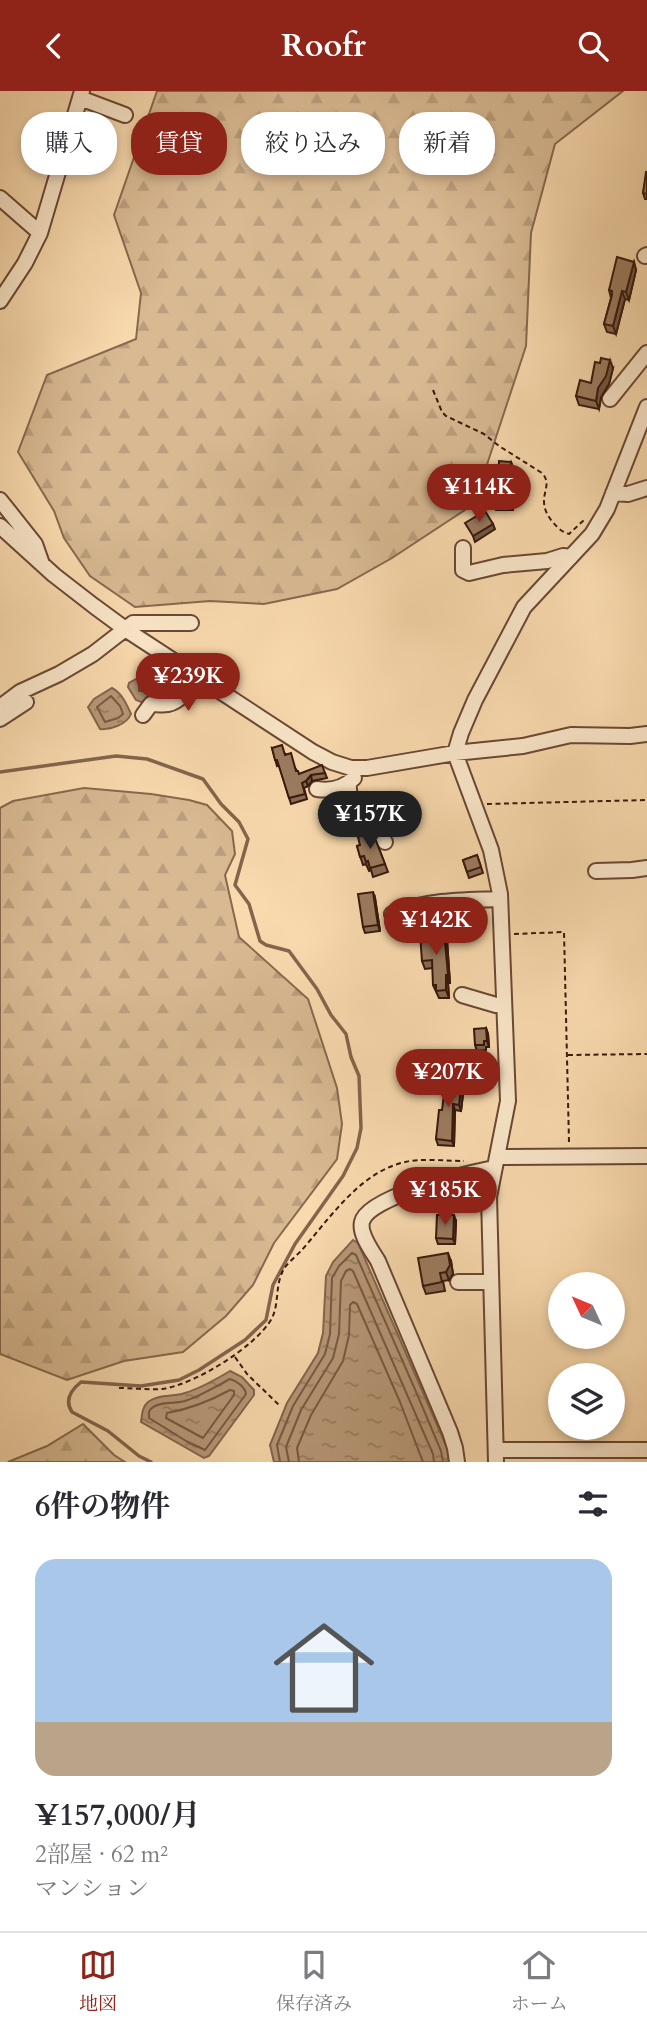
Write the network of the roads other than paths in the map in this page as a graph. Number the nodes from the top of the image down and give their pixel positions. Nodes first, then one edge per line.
1 (81, 95) edge
2 (125, 115) dead end
3 (0, 198) edge
4 (40, 233) junction
5 (0, 301) edge
6 (647, 353) edge
7 (610, 399) dead end
8 (647, 407) edge
9 (647, 488) edge
10 (613, 493) junction
11 (0, 500) edge
12 (0, 526) edge
13 (463, 548) dead end
14 (571, 557) junction
15 (43, 565) junction
16 (191, 623) dead end
17 (126, 630) junction
18 (197, 676) junction
19 (26, 702) dead end
20 (0, 707) edge
21 (143, 715) dead end
22 (0, 719) edge
23 (647, 734) edge
24 (455, 753) junction
25 (356, 768) junction
26 (349, 783) junction
27 (317, 789) dead end
28 (385, 842) dead end
29 (647, 868) edge
30 (596, 871) dead end
31 (500, 899) junction
32 (392, 914) dead end
33 (462, 995) dead end
34 (503, 1005) junction
35 (647, 1156) edge
36 (496, 1163) junction
37 (458, 1282) dead end
38 (491, 1282) junction
39 (647, 1450) edge
40 (496, 1456) edge
41 (457, 1462) edge

1 - 2 street
1 - 4 street
3 - 4 street
4 - 5 street
6 - 7 street
8 - 10 street
9 - 10 street
10 - 14 street
11 - 15 street
12 - 15 street
13 - 14 street
14 - 24 street
15 - 17 street
16 - 17 street
17 - 18 street
17 - 20 street
18 - 21 street
18 - 25 street
19 - 22 street
23 - 24 street
24 - 25 street
24 - 31 street
25 - 26 street
26 - 27 street
26 - 28 street
29 - 30 street
31 - 32 street
31 - 34 street
33 - 34 street
34 - 36 street
35 - 36 street
36 - 38 street
36 - 41 street
37 - 38 street
38 - 40 street
39 - 40 street

